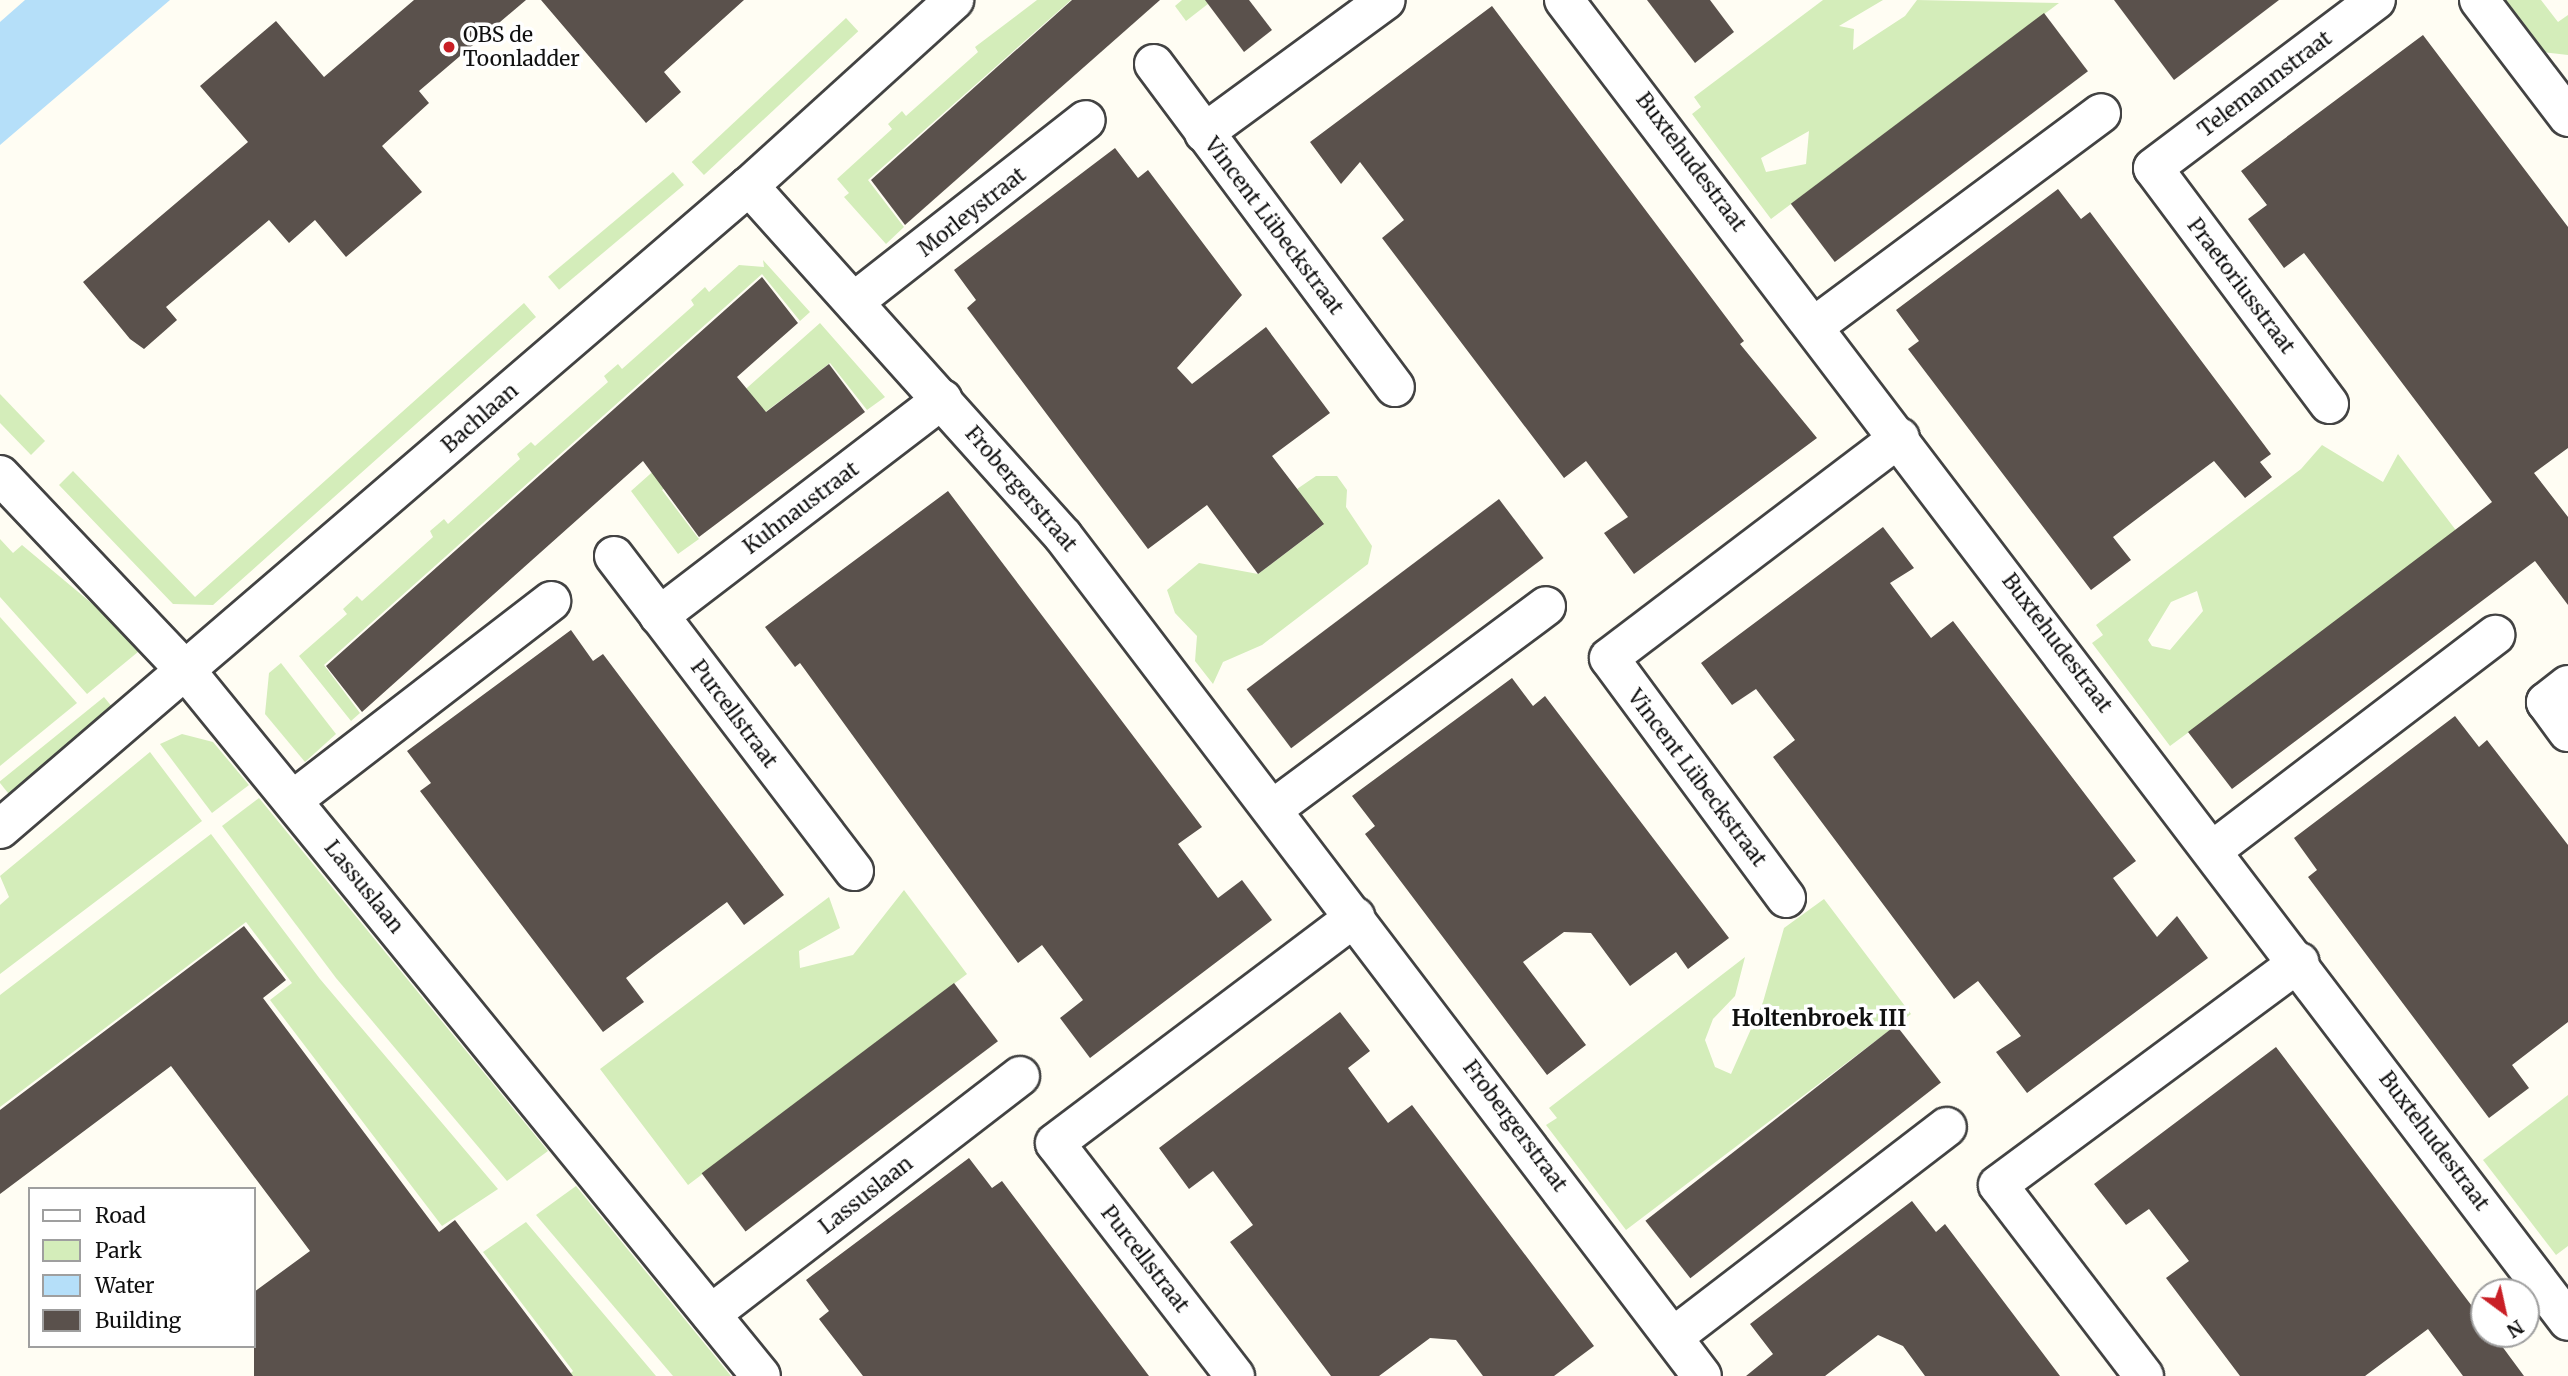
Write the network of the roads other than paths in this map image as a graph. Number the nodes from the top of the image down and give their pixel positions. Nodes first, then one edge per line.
1 (954, 0) edge
2 (1386, 0) edge
3 (1564, 0) edge
4 (2376, 0) edge
5 (2479, 0) edge
6 (1154, 64) dead end
7 (2562, 97) edge
8 (2101, 113) dead end
9 (1086, 120) dead end
10 (1204, 133) junction
11 (2153, 168) joint
12 (749, 186) junction
13 (855, 301) junction
14 (1816, 325) junction
15 (1395, 387) dead end
16 (943, 399) junction
17 (2329, 404) dead end
18 (1900, 437) junction
19 (0, 475) edge
20 (614, 556) dead end
21 (551, 601) dead end
22 (1546, 606) dead end
23 (659, 616) junction
24 (2495, 635) dead end
25 (187, 673) junction
26 (293, 800) junction
27 (1273, 809) junction
28 (0, 829) edge
29 (2213, 850) junction
30 (854, 870) dead end
31 (1786, 898) dead end
32 (1355, 917) junction
33 (2299, 962) junction
34 (1020, 1076) dead end
35 (1947, 1127) dead end
36 (711, 1314) junction
37 (2568, 1321) edge
38 (1673, 1337) junction
39 (761, 1376) edge
40 (1236, 1376) edge
41 (1702, 1376) edge
42 (2144, 1376) edge

1 - 12 street, Bachlaan
2 - 10 street
3 - 14 street, Buxtehudestraat
4 - 11 street, Telemannstraat
5 - 7 street
6 - 10 street, Vincent Lübeckstraat
8 - 14 street
9 - 13 street, Morleystraat
10 - 15 street, Vincent Lübeckstraat
11 - 17 street, Praetoriusstraat
12 - 13 street, Frobergerstraat
12 - 25 street, Bachlaan
13 - 16 street, Frobergerstraat
14 - 18 street, Buxtehudestraat
16 - 23 street, Kuhnaustraat
16 - 27 street, Frobergerstraat
18 - 29 street, Buxtehudestraat
18 - 31 street, Vincent Lübeckstraat
19 - 25 street, Lassuslaan
20 - 23 street, Purcellstraat
21 - 26 street
22 - 27 street
23 - 30 street, Purcellstraat
24 - 29 street
25 - 26 street, Lassuslaan
25 - 28 street, Bachlaan
26 - 36 street, Lassuslaan
27 - 32 street, Frobergerstraat
29 - 33 street, Buxtehudestraat
32 - 38 street, Frobergerstraat
32 - 40 street, Purcellstraat
33 - 37 street, Buxtehudestraat
33 - 42 street
34 - 36 street, Lassuslaan
35 - 38 street
36 - 39 street, Lassuslaan
38 - 41 street, Frobergerstraat

